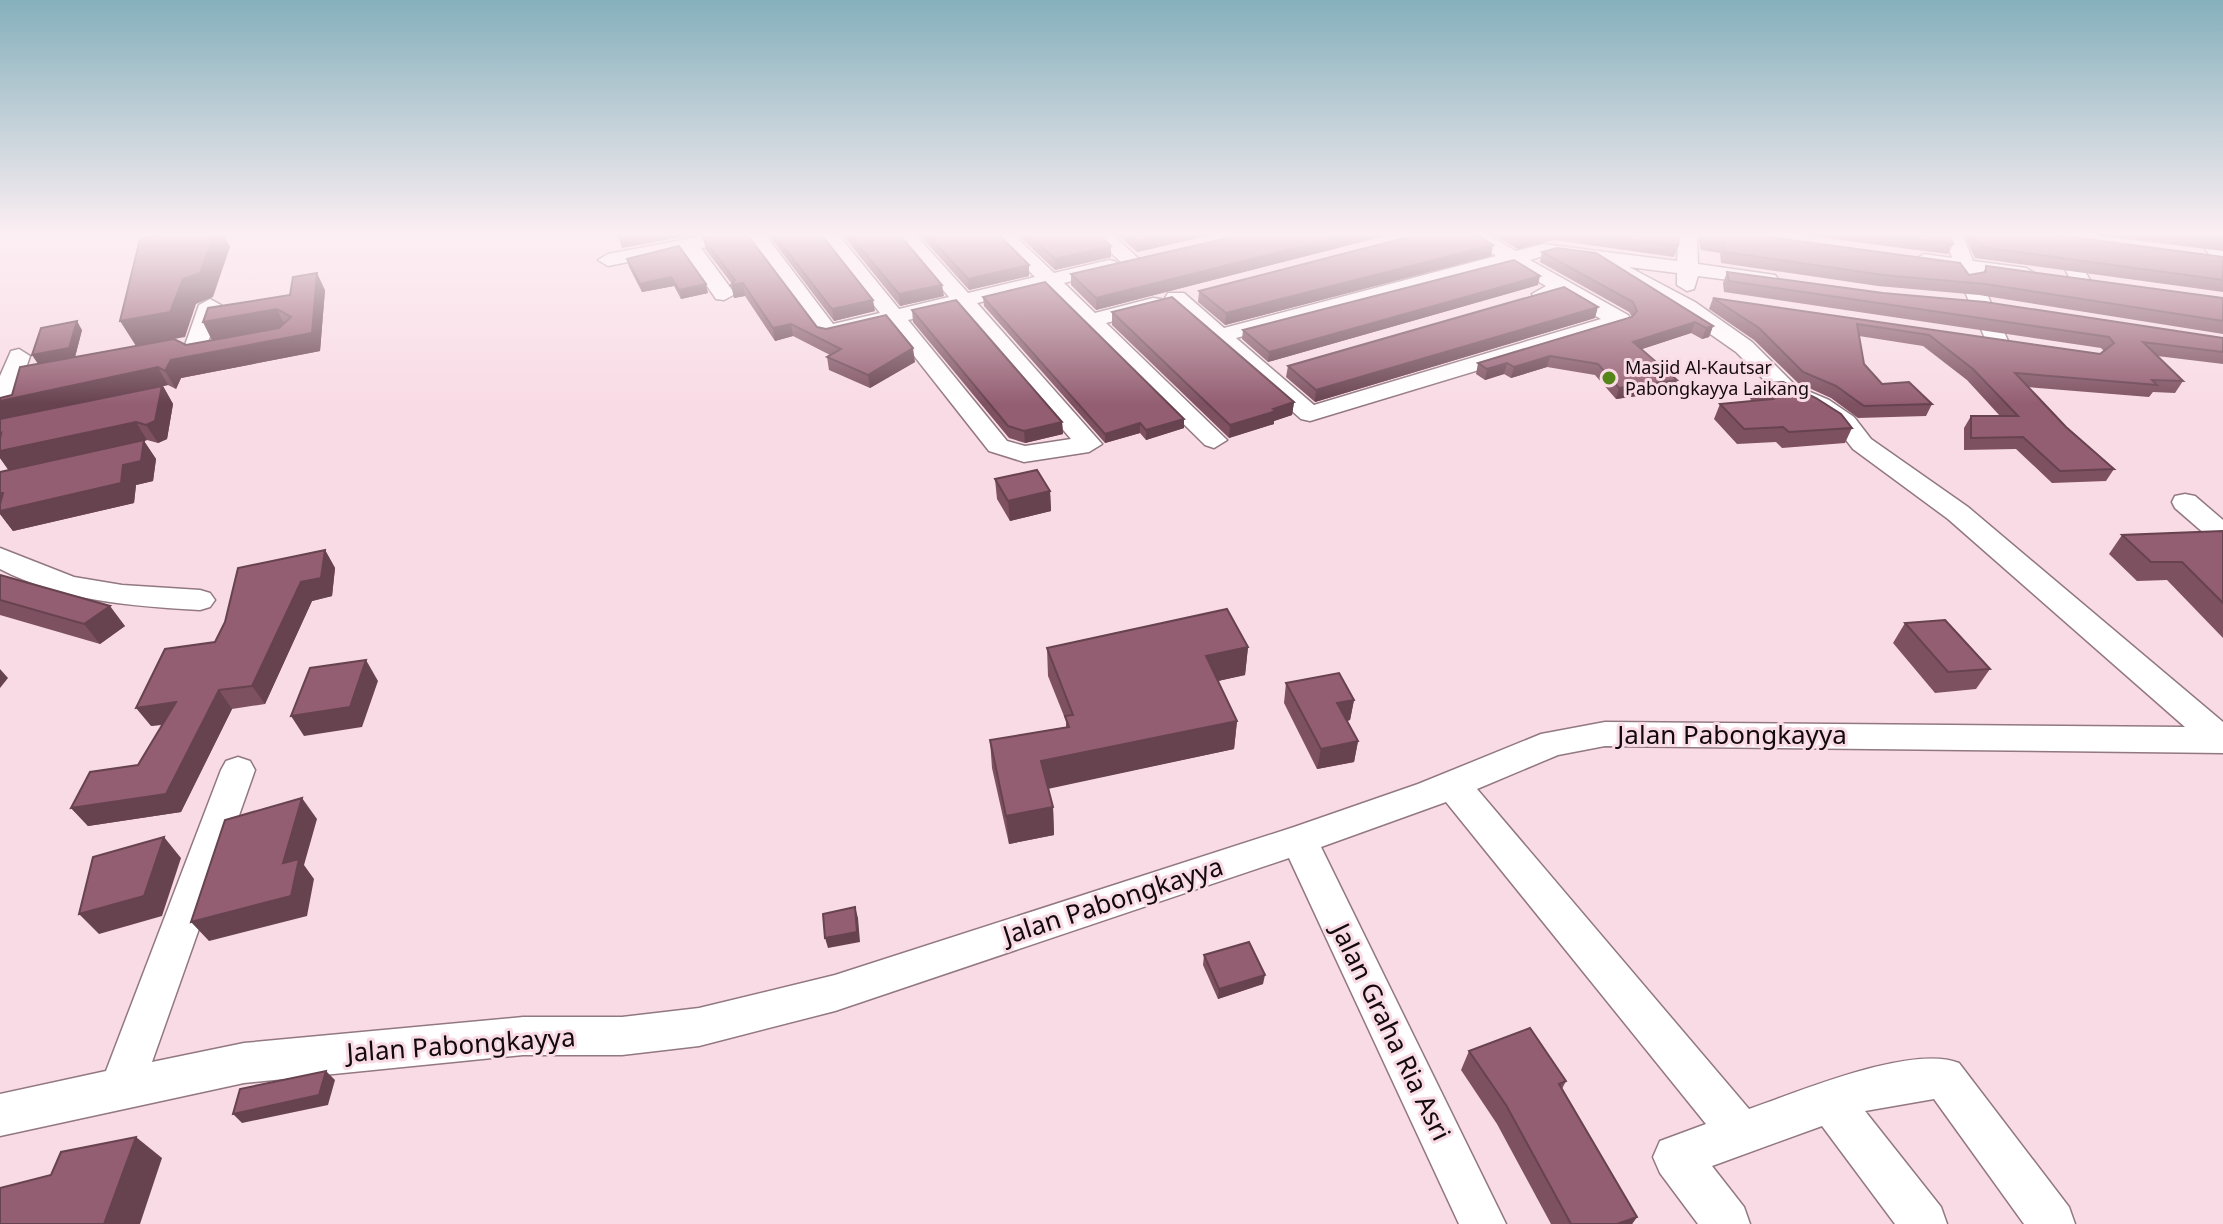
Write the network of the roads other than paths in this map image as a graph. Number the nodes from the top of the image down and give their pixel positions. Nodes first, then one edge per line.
1 (721, 290) edge
2 (795, 290) edge
3 (872, 290) edge
4 (955, 290) edge
5 (1011, 290) edge
6 (1059, 290) edge
7 (1206, 290) edge
8 (1393, 290) edge
9 (1556, 290) edge
10 (1567, 290) edge
11 (1664, 290) edge
12 (1687, 290) edge
13 (1974, 290) edge
14 (724, 294) dead end
15 (1176, 298) junction
16 (965, 301) junction
17 (1518, 301) edge
18 (1719, 301) edge
19 (1688, 302) junction
20 (1951, 302) edge
21 (1979, 304) junction
22 (210, 305) edge
23 (2010, 309) edge
24 (893, 317) junction
25 (1089, 321) junction
26 (1223, 335) junction
27 (1967, 338) edge
28 (166, 350) edge
29 (1294, 365) edge
30 (43, 372) edge
31 (1264, 373) junction
32 (5, 422) edge
33 (1214, 440) dead end
34 (2185, 502) dead end
35 (2223, 535) edge
36 (0, 557) edge
37 (200, 600) dead end
38 (2222, 740) edge
39 (238, 770) dead end
40 (1452, 784) junction
41 (1299, 840) junction
42 (122, 1087) junction
43 (1830, 1101) junction
44 (0, 1115) edge
45 (1741, 1133) junction
46 (1483, 1224) edge
47 (1727, 1224) edge
48 (1924, 1224) edge
49 (2052, 1224) edge

1 - 14 street
2 - 24 street
3 - 24 street
4 - 16 street
5 - 16 street
6 - 25 street
7 - 15 street
8 - 26 street
9 - 17 street
10 - 31 street
11 - 19 street
12 - 19 street
13 - 21 street
15 - 25 street
15 - 26 street
16 - 24 street
16 - 24 street
18 - 19 street
19 - 38 street
20 - 21 street
21 - 23 street
21 - 27 street
22 - 28 street
25 - 33 street
26 - 31 street
29 - 31 street
30 - 32 street
34 - 35 street
36 - 37 street
38 - 40 street, Jalan Pabongkayya
39 - 42 street
40 - 41 street, Jalan Pabongkayya
40 - 45 street
41 - 42 street, Jalan Pabongkayya
41 - 46 street, Jalan Graha Ria Asri
42 - 44 street, Jalan Pabongkayya
43 - 45 street
43 - 48 street
43 - 49 street
45 - 47 street

